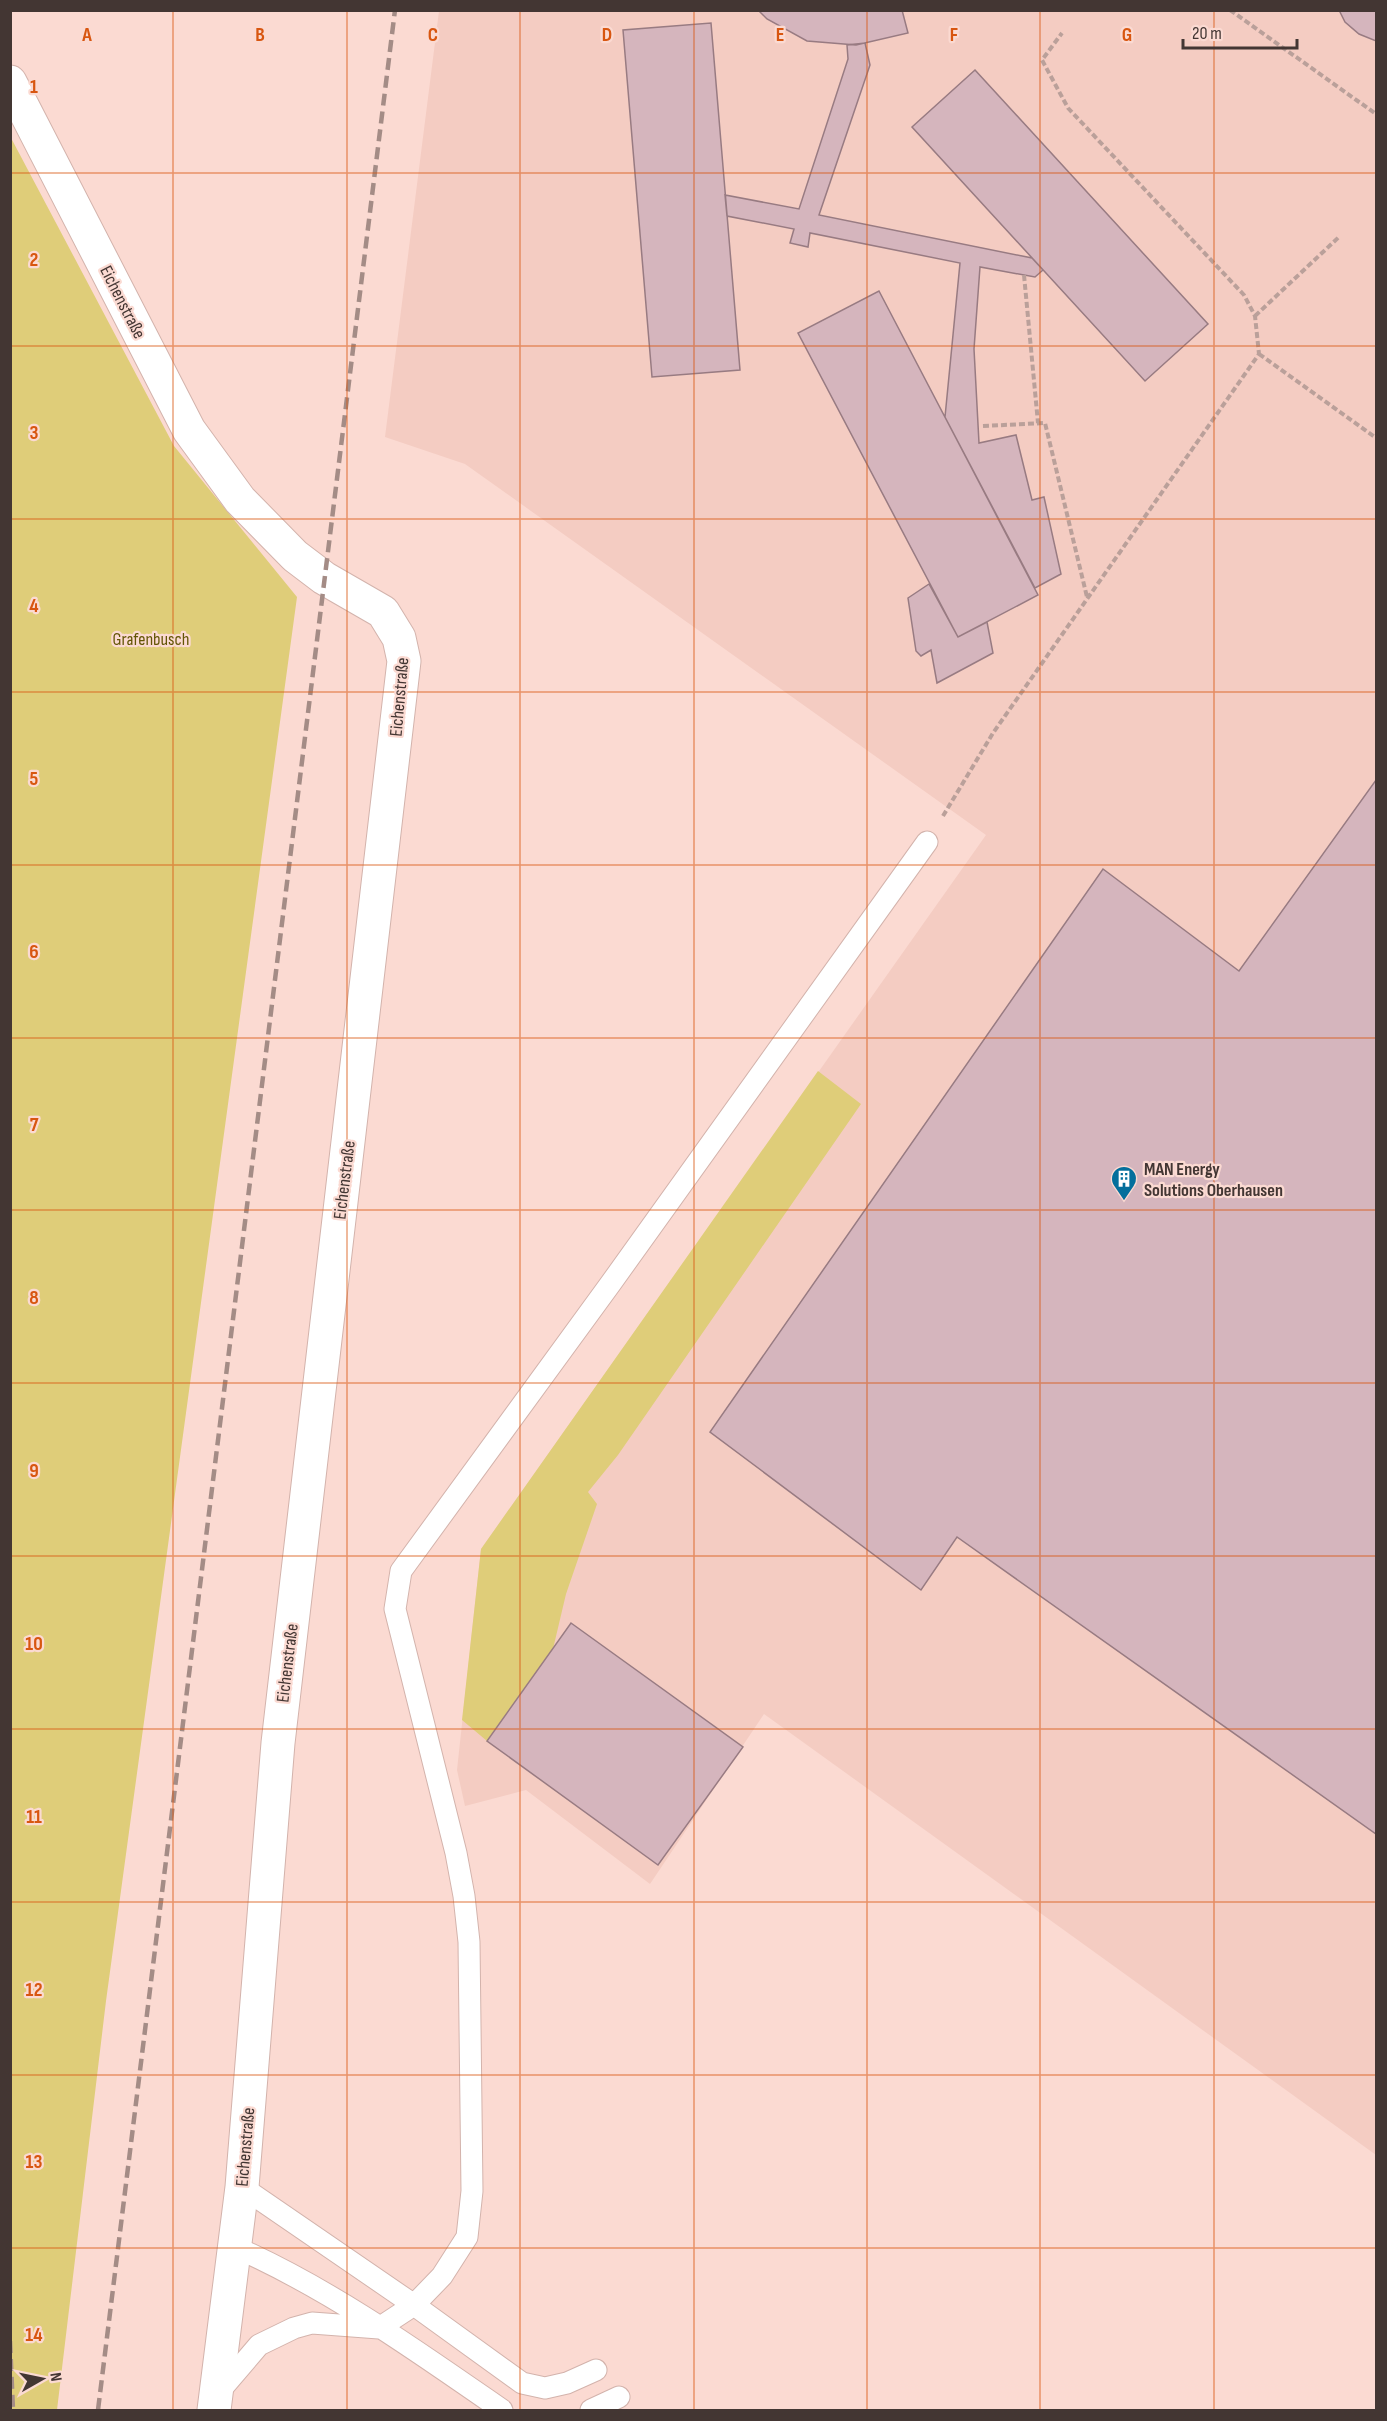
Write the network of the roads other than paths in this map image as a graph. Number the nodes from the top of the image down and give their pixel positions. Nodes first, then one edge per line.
1 (10, 82) edge
2 (927, 842) road end
3 (242, 2187) junction
4 (235, 2247) junction
5 (414, 2305) junction
6 (380, 2328) junction
7 (596, 2370) dead end
8 (619, 2397) dead end
9 (214, 2403) edge
10 (502, 2410) edge
11 (591, 2410) edge

1 - 3 street, Eichenstraße
2 - 5 lane
3 - 4 street, Eichenstraße
3 - 5 lane
4 - 6 lane
4 - 9 street, Eichenstraße
5 - 6 lane
5 - 7 lane
6 - 9 lane
6 - 10 lane
8 - 11 lane

